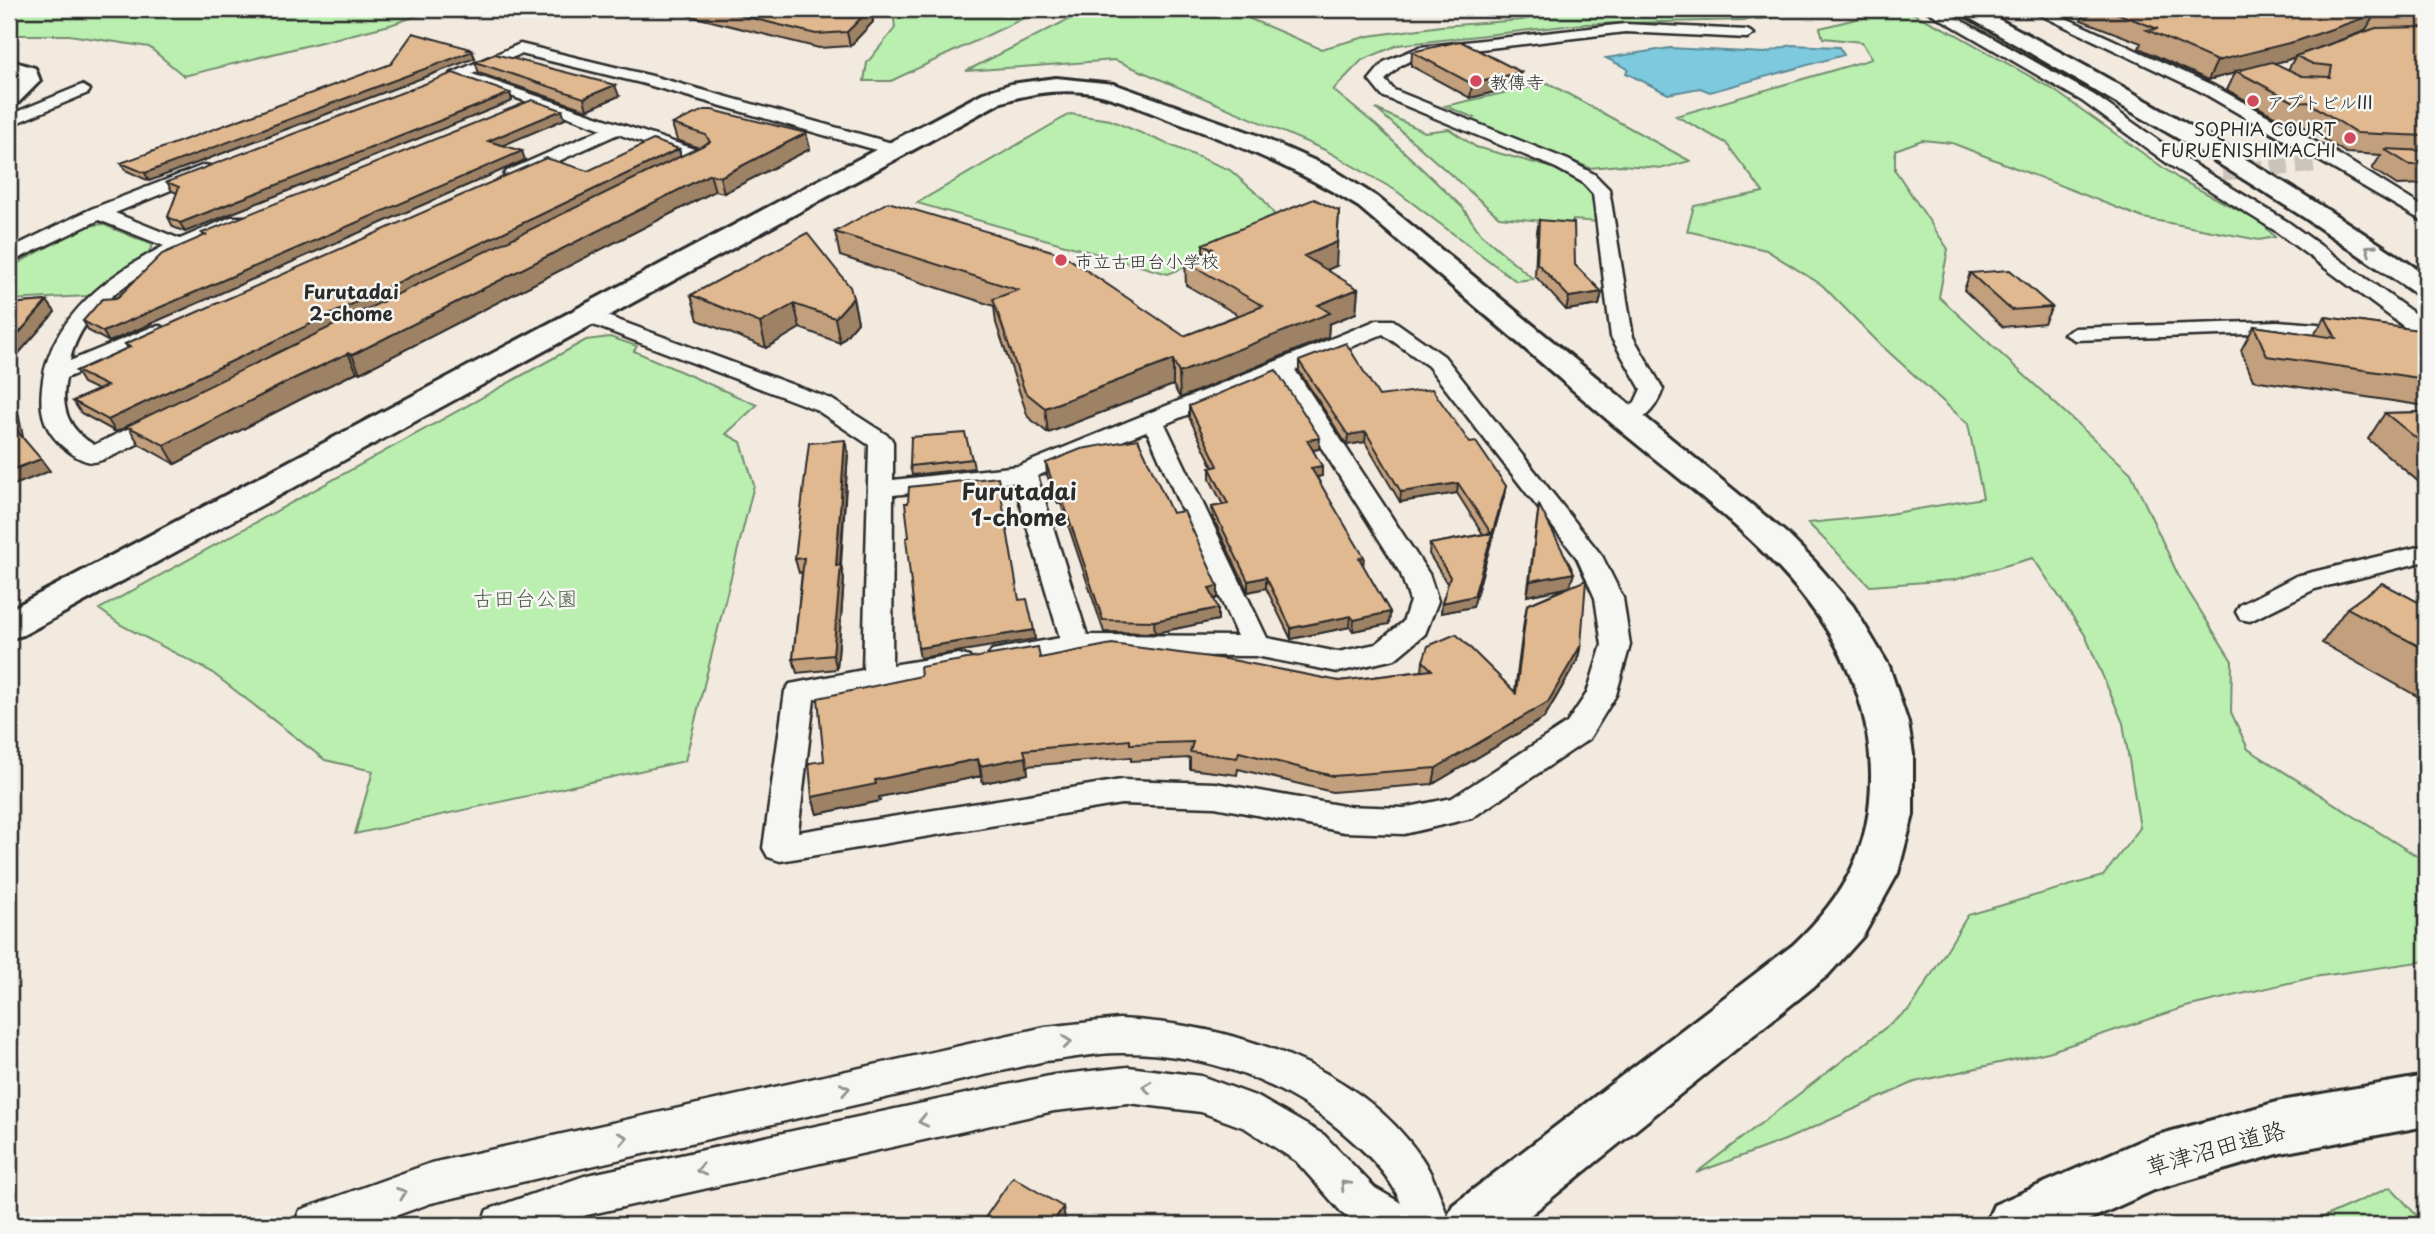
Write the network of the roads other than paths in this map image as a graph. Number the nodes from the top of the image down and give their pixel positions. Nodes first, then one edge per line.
1 (1931, 9) edge
2 (1964, 9) edge
3 (1991, 9) edge
4 (2035, 9) edge
5 (2080, 13) dead end
6 (2053, 17) junction
7 (1747, 34) dead end
8 (9, 66) edge
9 (2233, 83) edge
10 (2206, 88) junction
11 (82, 90) dead end
12 (9, 99) edge
13 (536, 100) junction
14 (511, 110) edge
15 (9, 121) edge
16 (620, 127) junction
17 (892, 149) junction
18 (2335, 160) junction
19 (225, 162) edge
20 (2317, 164) tunnel mouth
21 (2378, 164) dead end
22 (2222, 172) tunnel mouth
23 (2196, 174) junction
24 (666, 176) edge
25 (493, 184) edge
26 (97, 213) junction
27 (255, 214) edge
28 (2426, 218) edge
29 (178, 245) junction
30 (2407, 247) dead end
31 (9, 257) edge
32 (2426, 288) edge
33 (588, 315) junction
34 (177, 324) edge
35 (2426, 332) edge
36 (2075, 334) dead end
37 (1279, 368) junction
38 (55, 375) junction
39 (181, 413) edge
40 (1624, 418) junction
41 (1152, 422) junction
42 (1024, 473) junction
43 (881, 489) junction
44 (2426, 553) edge
45 (2250, 612) dead end
46 (9, 626) edge
47 (1076, 645) junction
48 (1256, 646) junction
49 (877, 678) junction
50 (2426, 1101) edge
51 (315, 1225) edge
52 (502, 1225) edge
53 (1399, 1225) edge
54 (1430, 1225) edge
55 (1473, 1225) edge
56 (2014, 1225) edge

1 - 23 street
32 -> 2 main road
3 - 30 main road
4 - 6 street
5 - 6 street
6 - 10 street
7 - 40 street
8 - 12 main road
9 - 10 street
10 - 18 street
11 - 15 street
13 - 14 street
13 - 16 street
13 - 17 street
16 - 24 street
16 - 25 street
17 - 33 main road
17 - 40 main road
18 - 20 street
18 - 21 street
18 - 28 street
19 - 26 street
22 - 23 street
23 - 35 street
26 - 29 street
26 - 31 street
27 - 29 street
29 - 38 street
33 - 43 street
33 - 46 main road
34 - 38 street
35 - 36 street
37 - 41 street
37 - 48 street
37 - 49 street
38 - 39 street
40 - 55 main road
41 - 42 street
41 - 48 street
42 - 43 street
42 - 47 street
43 - 49 street
44 - 45 street
47 - 48 street
47 - 49 street
50 - 56 main road, 草津沼田道路
51 -> 54 street
53 -> 52 street

